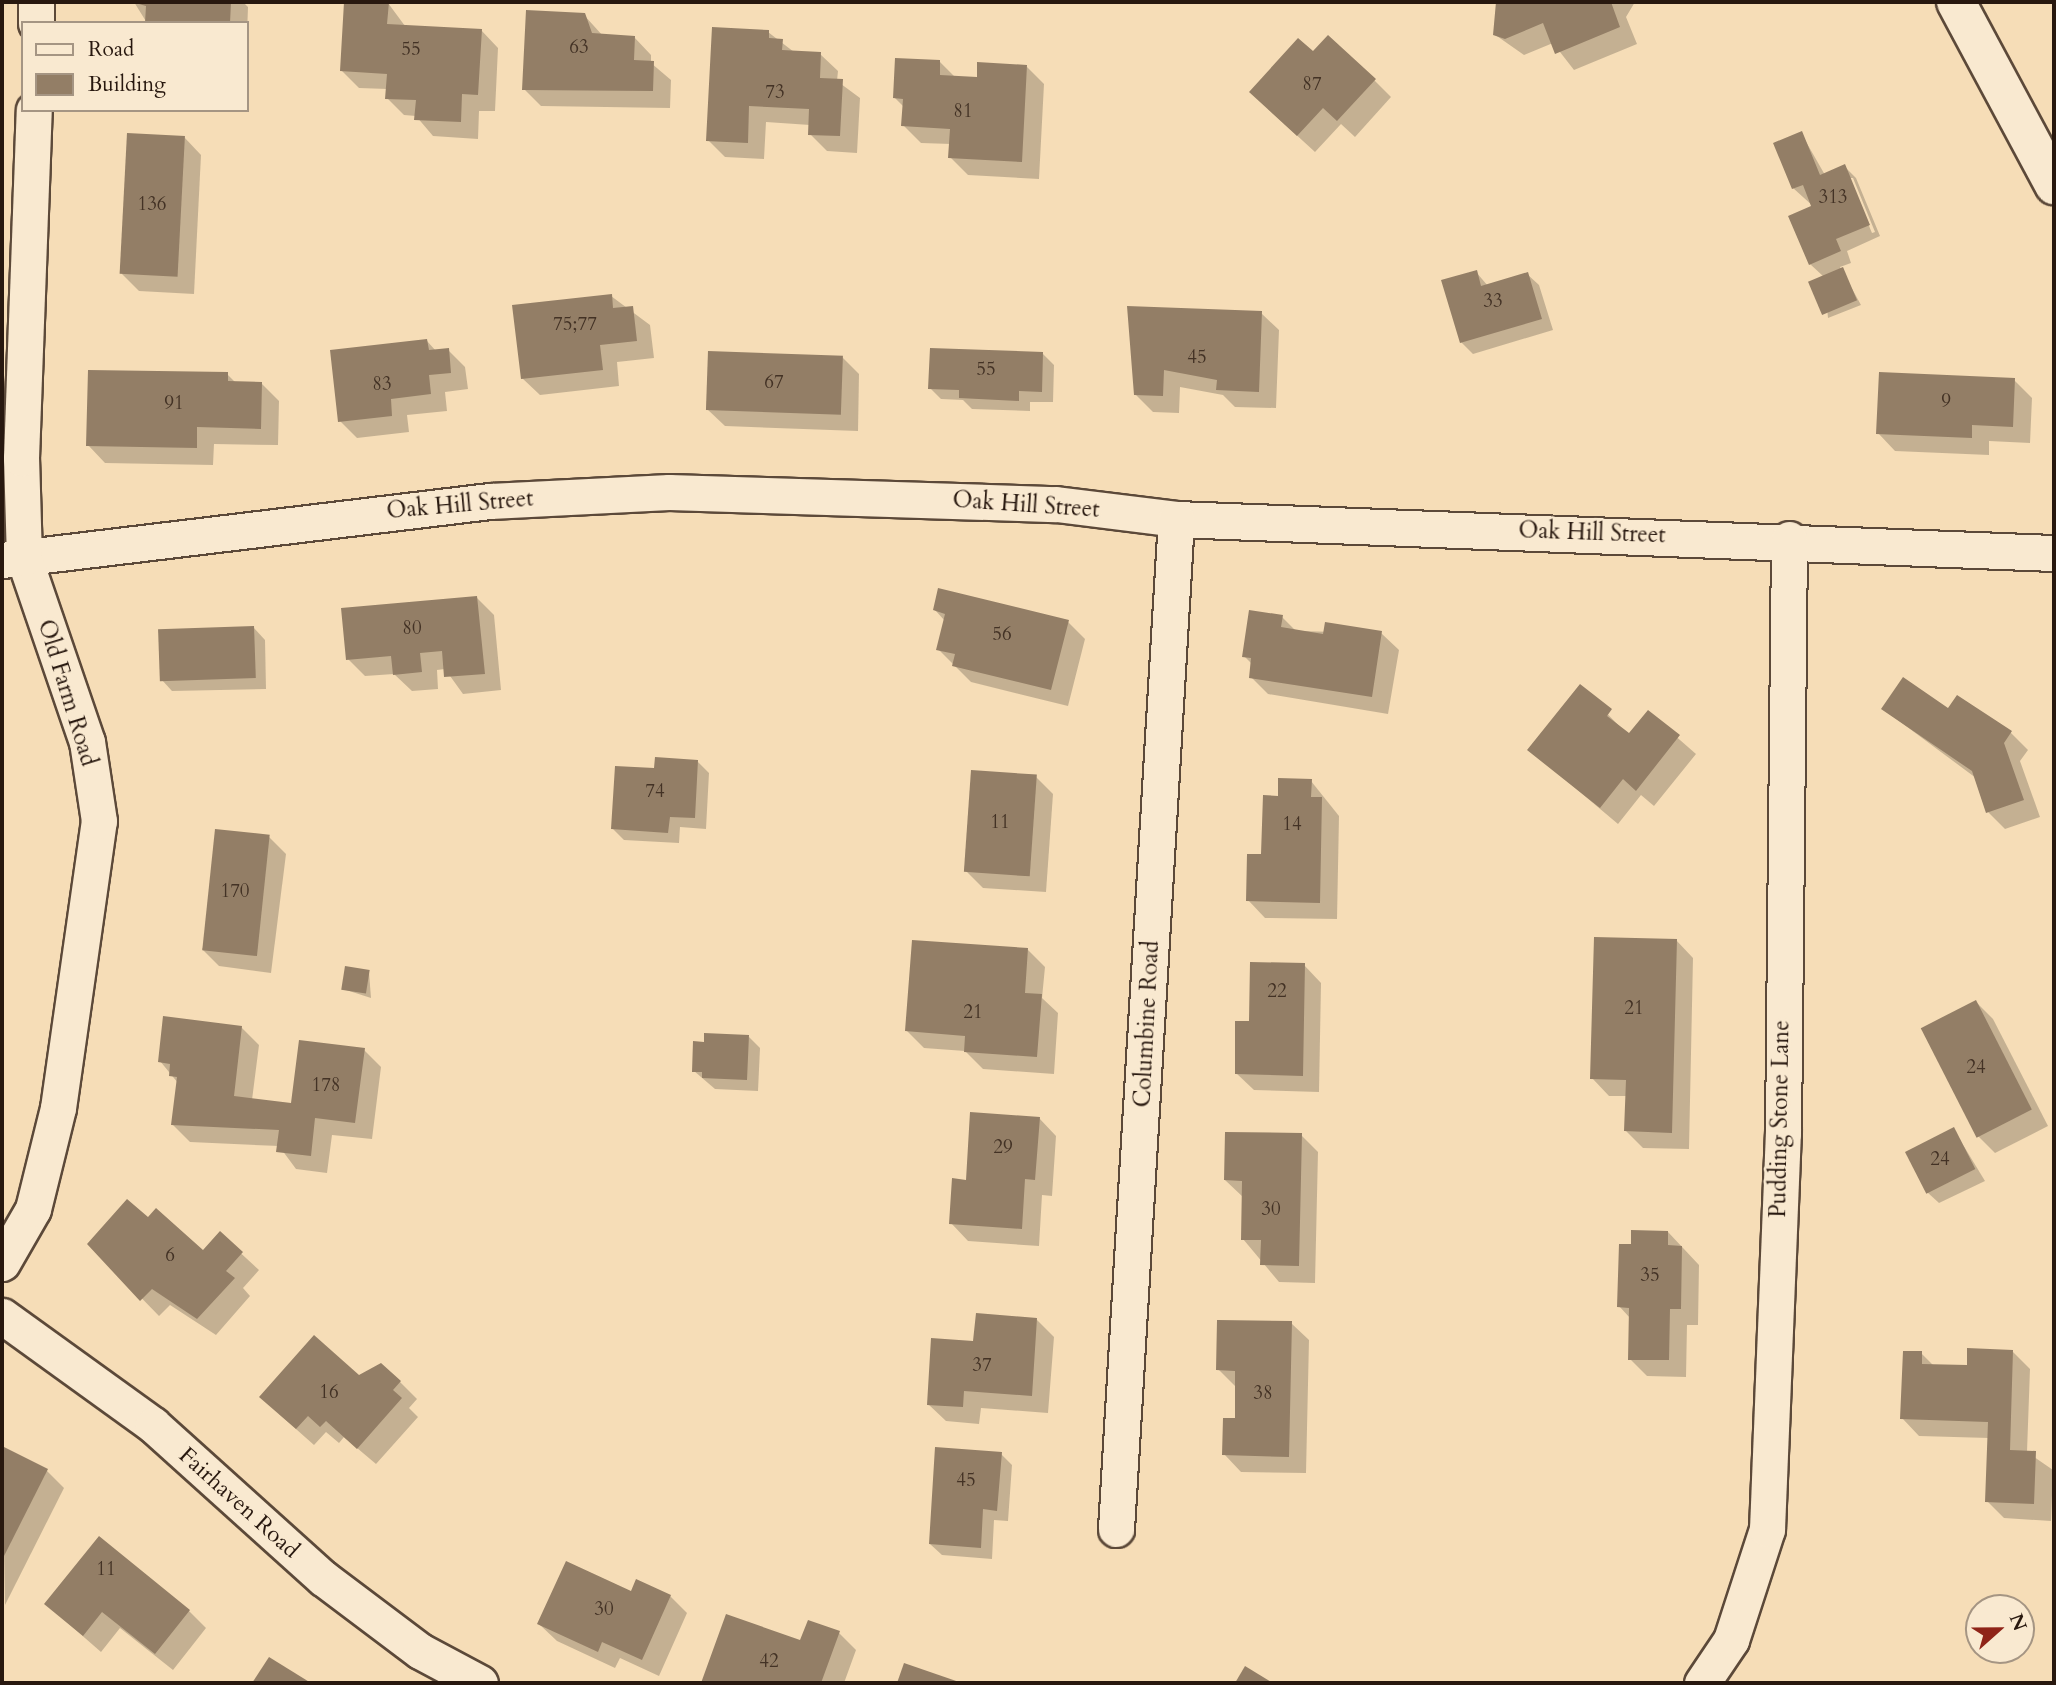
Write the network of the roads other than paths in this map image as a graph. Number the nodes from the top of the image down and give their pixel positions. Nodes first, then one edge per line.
1 (36, 2) edge
2 (1956, 2) edge
3 (36, 21) edge
4 (34, 112) edge
5 (2054, 185) edge
6 (1176, 519) junction
7 (1788, 539) junction
8 (2054, 553) edge
9 (13, 559) edge
10 (2, 1263) edge
11 (2, 1316) edge
12 (1116, 1529) dead end
13 (480, 1683) edge
14 (1702, 1683) edge

1 - 3 street
2 - 5 main road
4 - 9 street, Old Farm Road
6 - 7 street, Oak Hill Street
6 - 9 street, Oak Hill Street
6 - 12 street, Columbine Road
7 - 8 street, Oak Hill Street
7 - 14 street, Pudding Stone Lane
9 - 10 street, Old Farm Road
11 - 13 street, Fairhaven Road

